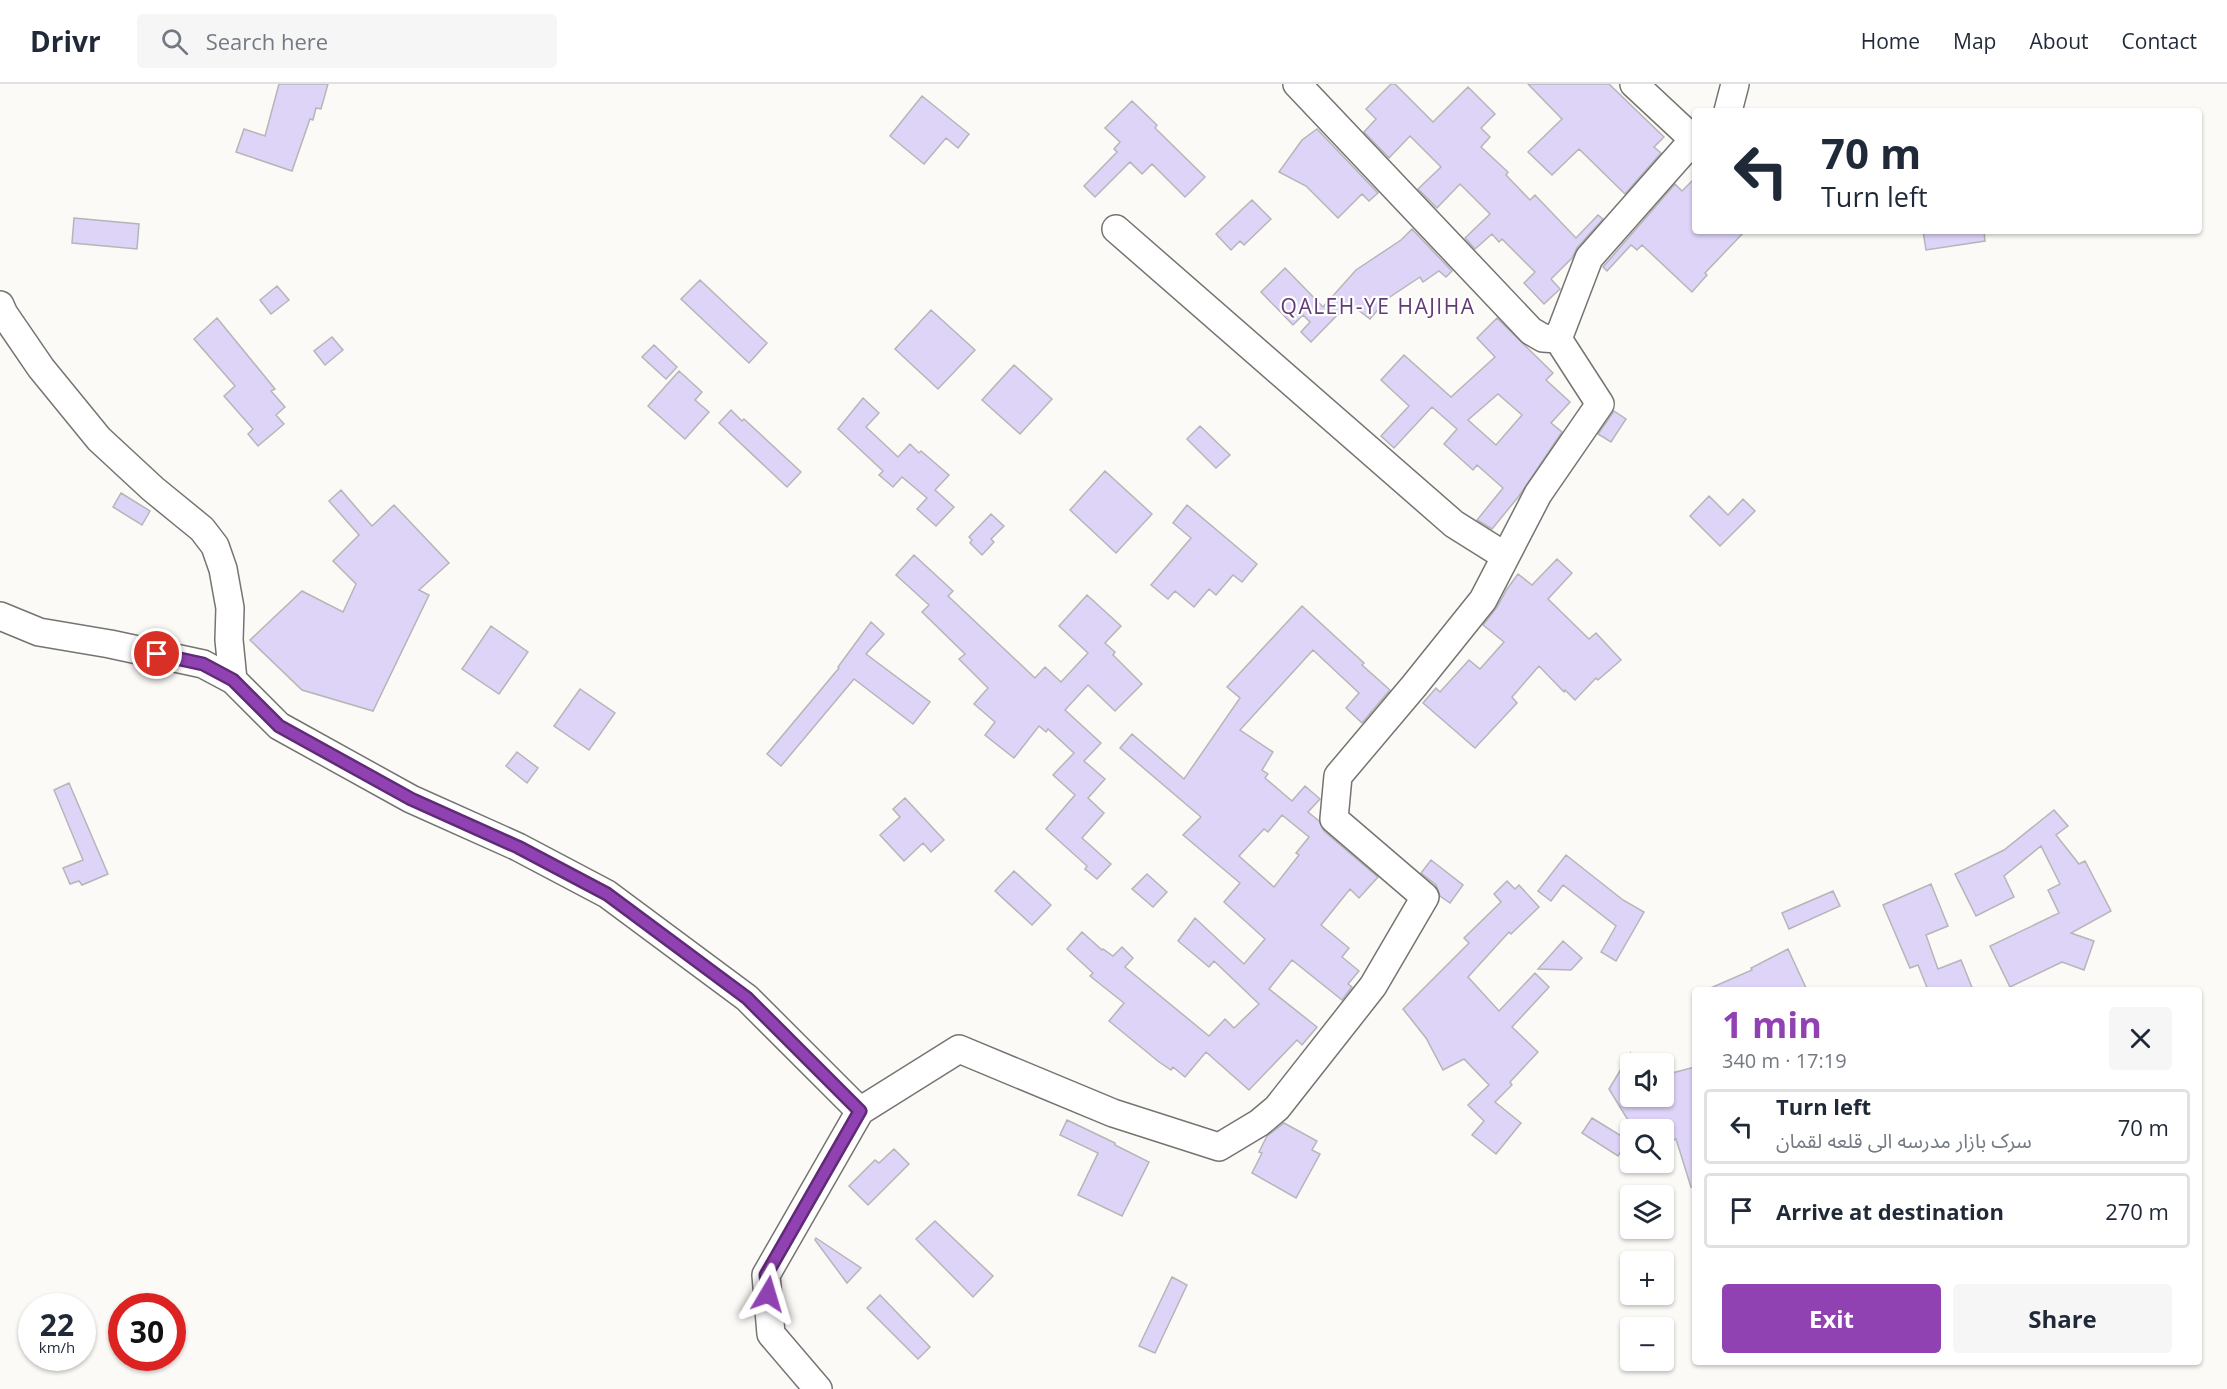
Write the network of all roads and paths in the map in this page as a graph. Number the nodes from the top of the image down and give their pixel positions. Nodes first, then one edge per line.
1 (1297, 84) edge
2 (1634, 84) edge
3 (1735, 84) edge
4 (1729, 108) edge
5 (1692, 136) edge
6 (1692, 140) edge
7 (1116, 229) dead end
8 (0, 305) edge
9 (1558, 339) junction
10 (1504, 556) junction
11 (0, 616) edge
12 (233, 680) junction
13 (860, 1111) junction
14 (818, 1389) edge

1 - 9 street
2 - 5 street
3 - 4 street
6 - 9 street
7 - 10 street
8 - 12 street
9 - 10 street
10 - 13 street
11 - 12 street
12 - 13 street
13 - 14 street

